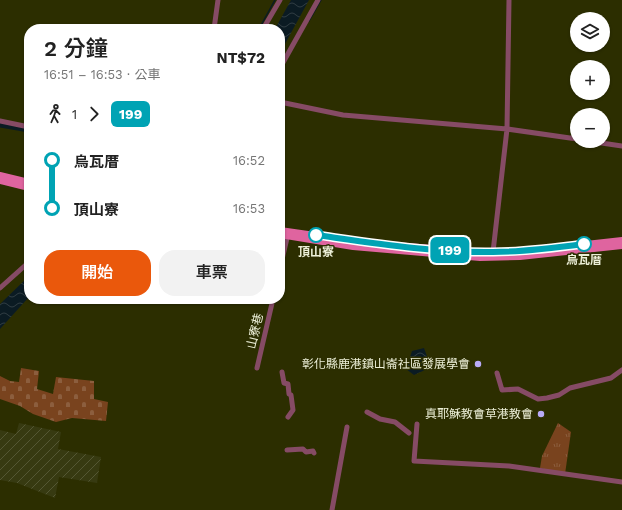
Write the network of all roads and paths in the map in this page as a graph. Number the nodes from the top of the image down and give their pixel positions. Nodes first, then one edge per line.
1 (218, 0) edge
2 (280, 0) edge
3 (318, 0) edge
4 (509, 0) edge
5 (215, 24) edge
6 (266, 24) edge
7 (285, 59) edge
8 (285, 103) edge
9 (0, 122) edge
10 (24, 126) edge
11 (507, 129) junction
12 (570, 138) edge
13 (610, 144) edge
14 (622, 146) edge
15 (0, 175) edge
16 (0, 181) edge
17 (24, 181) edge
18 (24, 187) edge
19 (285, 232) edge
20 (285, 234) edge
21 (288, 234) junction
22 (622, 240) edge
23 (622, 246) edge
24 (285, 247) edge
25 (493, 252) junction
26 (24, 266) edge
27 (0, 288) edge
28 (272, 304) edge
29 (257, 368) dead end
30 (622, 370) edge
31 (282, 372) dead end
32 (497, 373) dead end
33 (367, 412) dead end
34 (288, 417) dead end
35 (417, 424) dead end
36 (347, 427) dead end
37 (409, 433) dead end
38 (287, 450) dead end
39 (314, 453) dead end
40 (622, 482) edge
41 (332, 510) edge

1 - 5 street
2 - 6 street
3 - 7 street
4 - 11 street
8 - 11 street
9 - 10 street
11 - 12 street
11 - 25 street
13 - 14 street
15 - 17 main road
16 - 18 main road
19 - 21 main road
20 - 21 main road
21 - 23 main road
21 - 24 street
21 - 25 main road
22 - 25 main road
26 - 27 street
28 - 29 street, 山寮巷
30 - 32 street
31 - 34 street
33 - 37 street
35 - 40 street
36 - 41 street
38 - 39 street

